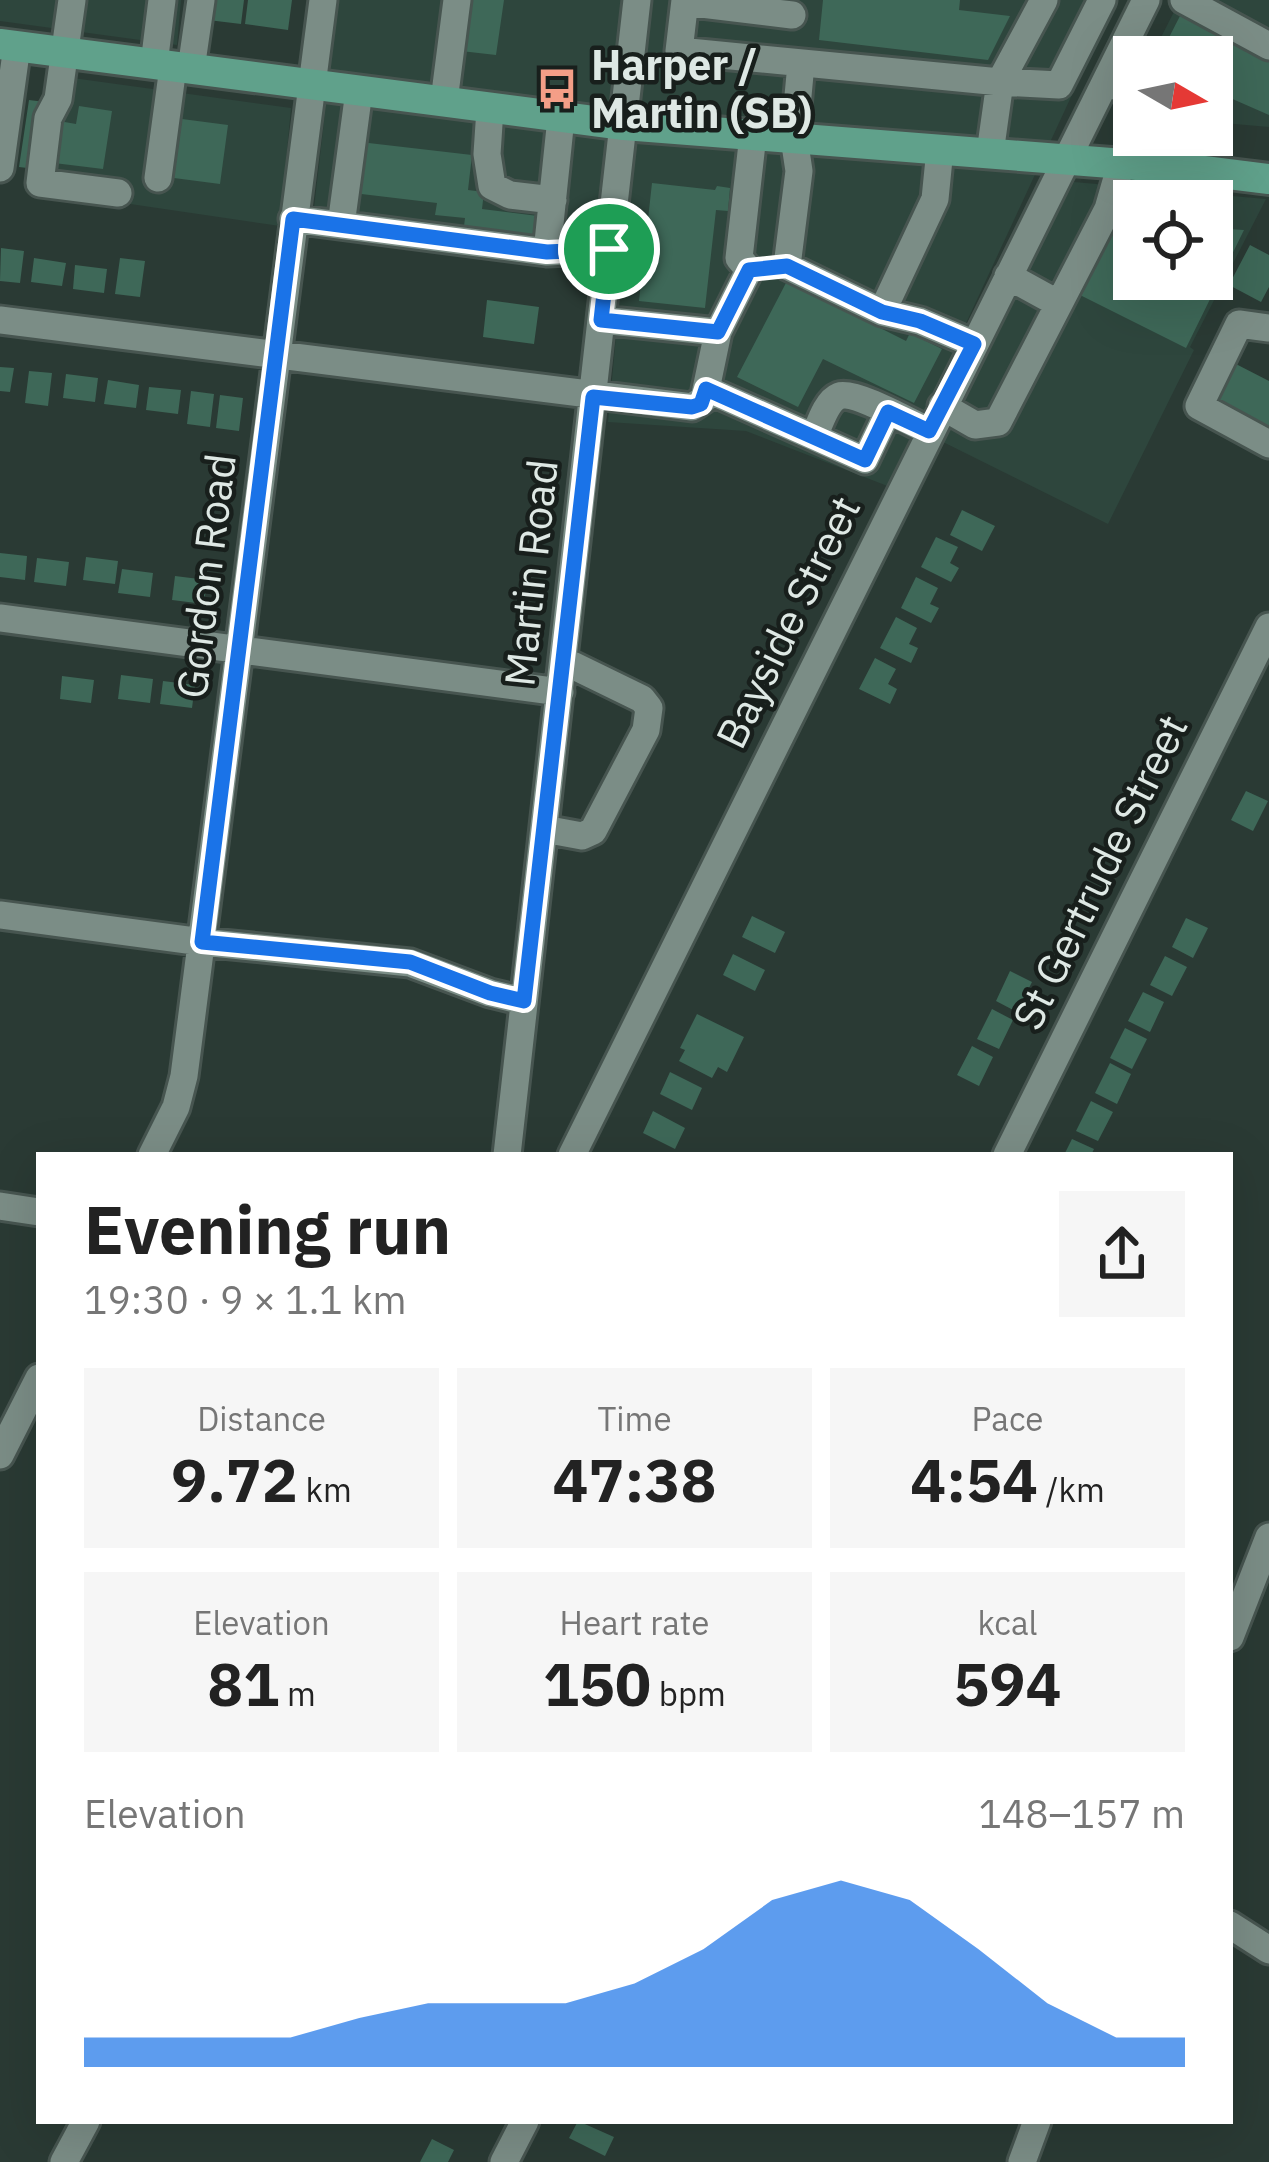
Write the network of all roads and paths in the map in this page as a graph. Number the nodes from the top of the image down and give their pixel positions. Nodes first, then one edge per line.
1 (72, 0) edge
2 (163, 0) edge
3 (201, 0) edge
4 (322, 0) edge
5 (457, 0) edge
6 (637, 0) edge
7 (1044, 0) edge
8 (1102, 0) edge
9 (1146, 0) edge
10 (1184, 0) edge
11 (685, 1) edge
12 (792, 8) edge
13 (8, 45) edge
14 (1269, 46) edge
15 (64, 53) junction
16 (794, 63) junction
17 (173, 67) junction
18 (1106, 81) junction
19 (1000, 82) junction
20 (1113, 84) edge
21 (311, 85) junction
22 (359, 91) junction
23 (444, 101) junction
24 (490, 109) junction
25 (561, 118) junction
26 (623, 125) junction
27 (753, 135) junction
28 (794, 138) junction
29 (940, 149) junction
30 (990, 153) junction
31 (1189, 156) edge
32 (1068, 159) junction
33 (1121, 164) junction
34 (0, 168) edge
35 (1188, 169) junction
36 (158, 178) dead end
37 (1269, 179) edge
38 (118, 194) dead end
39 (553, 200) junction
40 (293, 219) junction
41 (341, 225) junction
42 (609, 249) junction
43 (547, 252) junction
44 (787, 266) junction
45 (749, 270) junction
46 (1008, 276) junction
47 (1059, 304) junction
48 (882, 312) junction
49 (0, 320) edge
50 (601, 320) junction
51 (1269, 328) edge
52 (718, 332) junction
53 (974, 344) junction
54 (275, 357) junction
55 (706, 389) junction
56 (593, 397) junction
57 (888, 412) junction
58 (936, 419) junction
59 (814, 437) junction
60 (1269, 445) edge
61 (0, 618) edge
62 (1269, 627) edge
63 (241, 649) junction
64 (564, 661) junction
65 (560, 692) junction
66 (544, 829) junction
67 (0, 915) edge
68 (202, 942) junction
69 (524, 1001) junction
70 (513, 1091) junction
71 (153, 1152) edge
72 (507, 1152) edge
73 (520, 1152) edge
74 (569, 1152) edge
75 (1008, 1152) edge
76 (0, 1206) edge
77 (36, 1212) edge
78 (36, 1384) edge
79 (0, 1455) edge
80 (1269, 1537) edge
81 (1233, 1628) edge
82 (1233, 1927) edge
83 (1269, 1950) edge
84 (84, 2124) edge
85 (523, 2124) edge
86 (1036, 2124) edge
87 (64, 2162) edge
88 (504, 2162) edge
89 (1022, 2162) edge

1 - 15 street
2 - 17 street
3 - 17 street
4 - 21 street, Gordon Road
5 - 23 street
6 - 26 street, Martin Road
7 - 19 street
8 - 19 street
9 - 18 street, Bayside Street
10 - 14 street
11 - 12 street
11 - 16 street
12 - 16 street
13 - 15 main road
13 - 34 street
15 - 17 main road
15 - 38 street
16 - 19 street
16 - 28 street
17 - 21 main road
17 - 36 street
18 - 20 street
18 - 32 street, Bayside Street
19 - 30 street
21 - 22 main road
21 - 40 street, Gordon Road
22 - 23 main road
22 - 41 street
23 - 24 main road
24 - 25 main road
24 - 39 street
25 - 26 main road
25 - 39 street
26 - 27 main road
26 - 42 street, Martin Road
27 - 28 main road
27 - 45 street
28 - 29 main road
28 - 44 street
29 - 30 main road
29 - 48 street
30 - 32 main road
31 - 35 street
32 - 33 main road
32 - 46 street, Bayside Street
33 - 35 main road
33 - 47 street
35 - 37 main road
39 - 43 street
40 - 41 street
40 - 54 street, Gordon Road
41 - 43 street
42 - 43 street
42 - 50 street, Martin Road
44 - 45 street
44 - 48 street
45 - 52 street
46 - 47 street
46 - 53 street, Bayside Street
47 - 58 street
48 - 53 street
49 - 54 street
50 - 52 street
50 - 56 street, Martin Road
51 - 60 street
52 - 55 street
53 - 58 street, Bayside Street
54 - 56 street
54 - 63 street, Gordon Road
55 - 56 street
55 - 59 street
56 - 64 street, Martin Road
57 - 58 street
57 - 59 street
57 - 59 street
58 - 74 street, Bayside Street
61 - 63 street
62 - 75 street, St Gertrude Street
63 - 65 street
63 - 68 street, Gordon Road
64 - 65 street, Martin Road
64 - 66 street
65 - 66 street, Martin Road
66 - 69 street, Martin Road
67 - 68 street
68 - 69 street
68 - 71 street, Gordon Road
69 - 70 street, Martin Road
70 - 72 street, Martin Road
70 - 73 street
76 - 77 street
78 - 79 street
80 - 81 street
82 - 83 street
84 - 87 street
85 - 88 street
86 - 89 street

